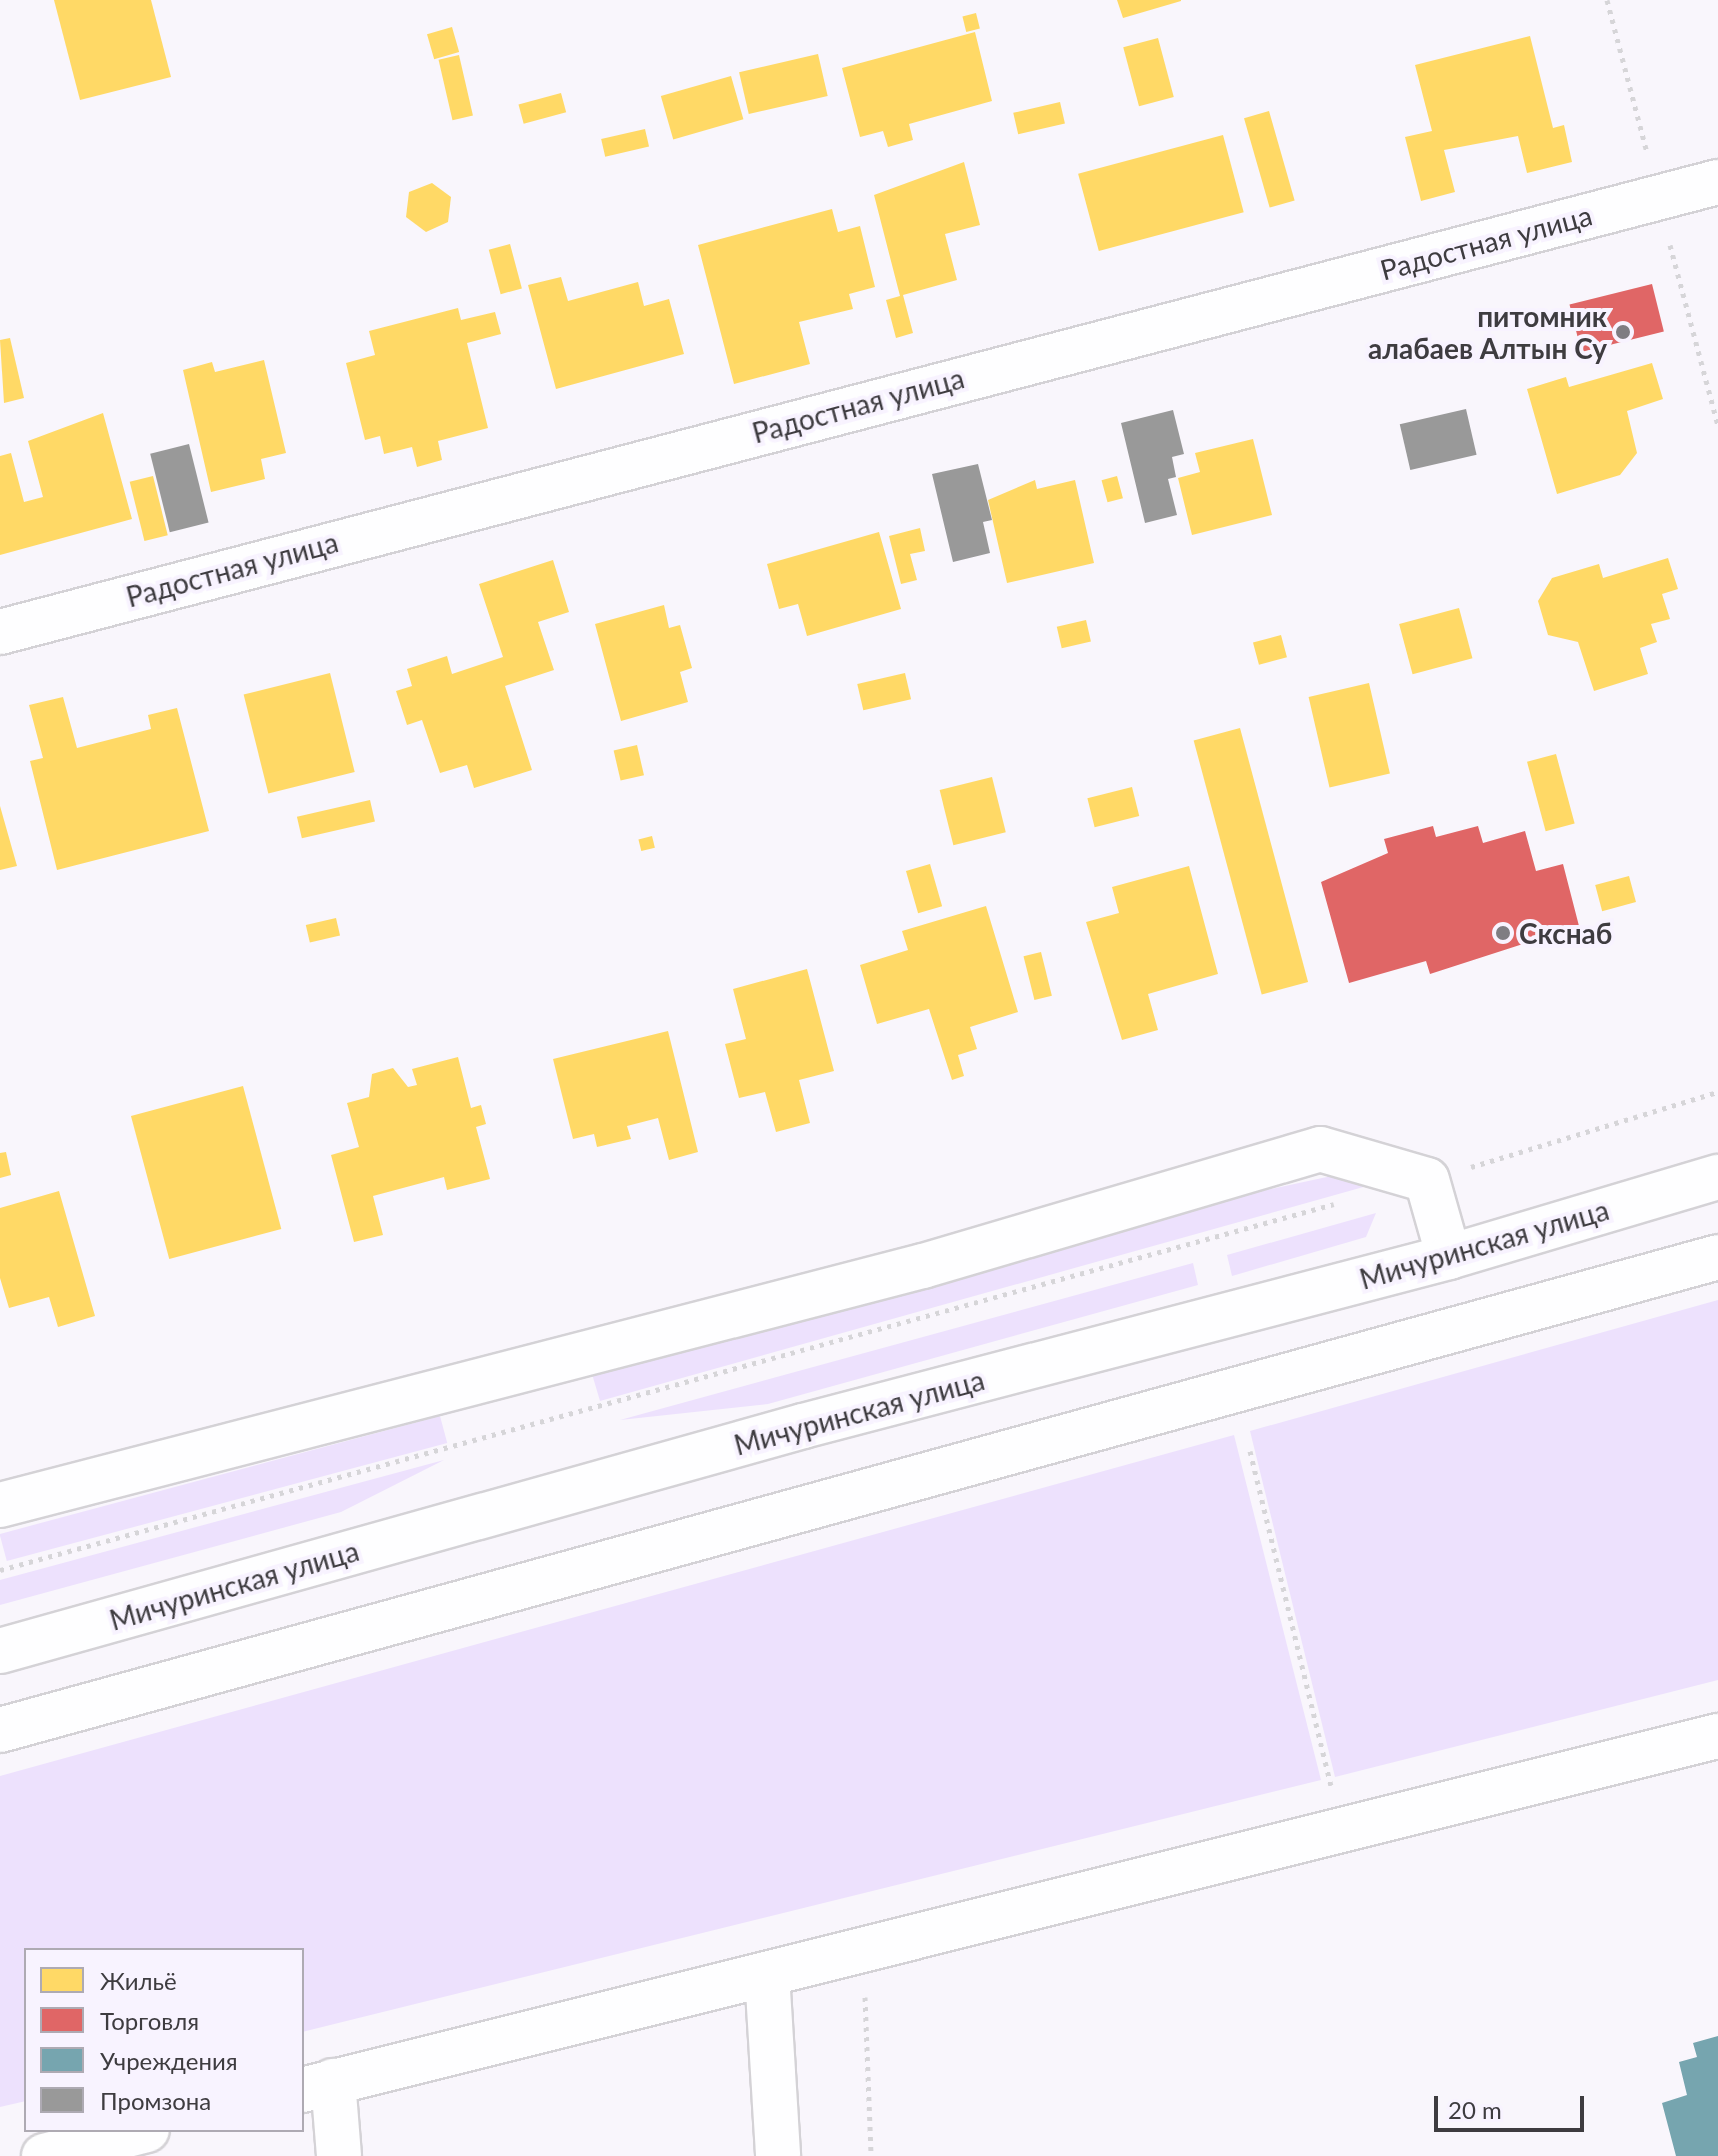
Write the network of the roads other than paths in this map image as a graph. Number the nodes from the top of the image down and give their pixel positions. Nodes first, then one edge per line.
1 (1718, 182) edge
2 (0, 632) edge
3 (1718, 1177) edge
4 (1449, 1257) junction
5 (1718, 1257) edge
6 (0, 1505) edge
7 (0, 1651) edge
8 (0, 1730) edge
9 (1718, 1736) edge
10 (767, 1974) junction
11 (317, 2086) edge
12 (139, 2132) edge
13 (44, 2156) edge
14 (339, 2156) edge
15 (778, 2156) edge

1 - 2 street, Радостная улица
3 - 4 street, Мичуринская улица
4 - 6 street
4 - 7 street, Мичуринская улица
5 - 8 street
9 - 10 street
10 - 11 street
10 - 15 street
11 - 14 street
12 - 13 street

